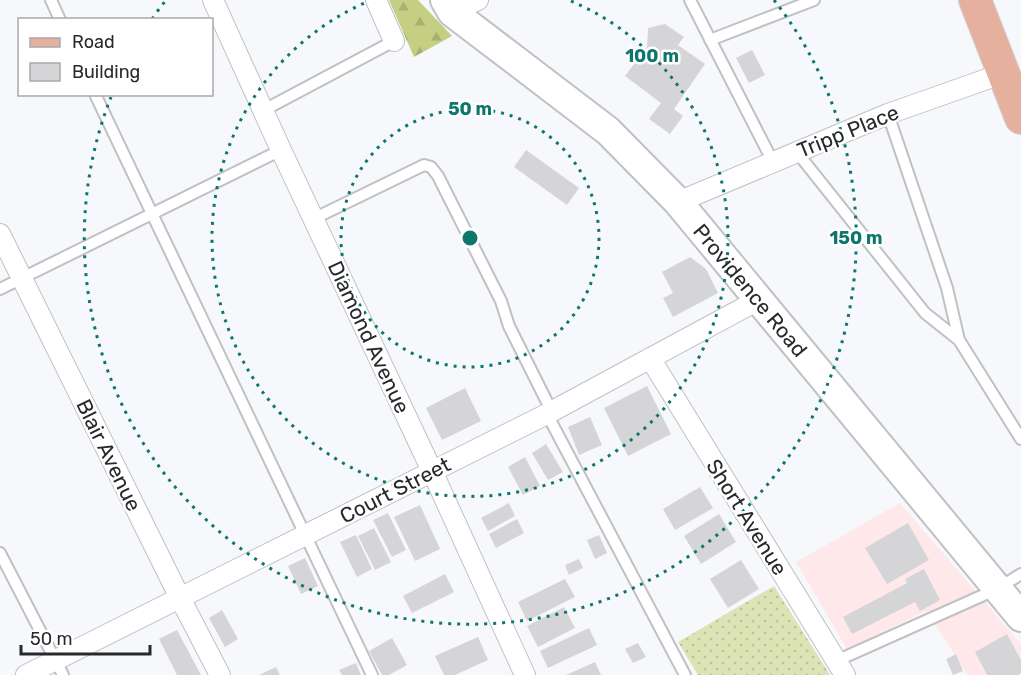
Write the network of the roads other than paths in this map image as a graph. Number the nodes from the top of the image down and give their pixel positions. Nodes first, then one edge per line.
1 (51, 0) edge
2 (213, 0) edge
3 (376, 0) edge
4 (690, 0) edge
5 (814, 0) edge
6 (975, 0) edge
7 (458, 4) edge
8 (59, 18) edge
9 (710, 40) junction
10 (394, 41) joint
11 (1008, 71) junction
12 (96, 96) edge
13 (264, 110) junction
14 (888, 114) junction
15 (1021, 118) edge
16 (280, 150) junction
17 (796, 151) junction
18 (773, 162) junction
19 (678, 202) junction
20 (152, 214) junction
21 (313, 219) junction
22 (0, 234) edge
23 (21, 279) junction
24 (0, 289) edge
25 (760, 298) junction
26 (958, 340) junction
27 (650, 358) junction
28 (549, 413) junction
29 (1021, 439) edge
30 (432, 471) junction
31 (305, 535) junction
32 (0, 553) edge
33 (1021, 574) edge
34 (997, 589) junction
35 (180, 598) junction
36 (1021, 618) edge
37 (60, 668) edge
38 (840, 668) edge
39 (26, 675) edge
40 (220, 675) edge
41 (372, 675) edge
42 (525, 675) edge
43 (685, 675) edge

1 - 8 lane
2 - 13 street, Diamond Avenue
3 - 10 street
4 - 9 lane
5 - 9 lane
6 - 11 main road
7 - 19 main road, Providence Road
9 - 18 lane
10 - 13 lane
11 - 14 street, Tripp Place
11 - 15 main road
12 - 20 lane
13 - 16 street, Diamond Avenue
14 - 17 street, Tripp Place
14 - 26 lane
16 - 20 lane
16 - 21 street, Diamond Avenue
17 - 18 street, Tripp Place
17 - 26 lane
18 - 19 street, Tripp Place
19 - 25 main road, Providence Road
20 - 23 lane
20 - 31 lane
21 - 28 lane
21 - 30 street, Diamond Avenue
22 - 23 street, Blair Avenue
23 - 24 lane
23 - 35 street, Blair Avenue
25 - 27 street, Court Street
25 - 34 main road, Providence Road
26 - 29 lane
27 - 28 street, Court Street
27 - 38 street, Short Avenue
28 - 30 street, Court Street
28 - 43 lane
30 - 31 street, Court Street
30 - 42 street, Diamond Avenue
31 - 35 street, Court Street
31 - 41 lane
32 - 37 lane
33 - 34 lane
34 - 36 main road, Providence Road
34 - 38 lane
35 - 37 street, Court Street
35 - 40 street, Blair Avenue
37 - 39 street, Court Street

